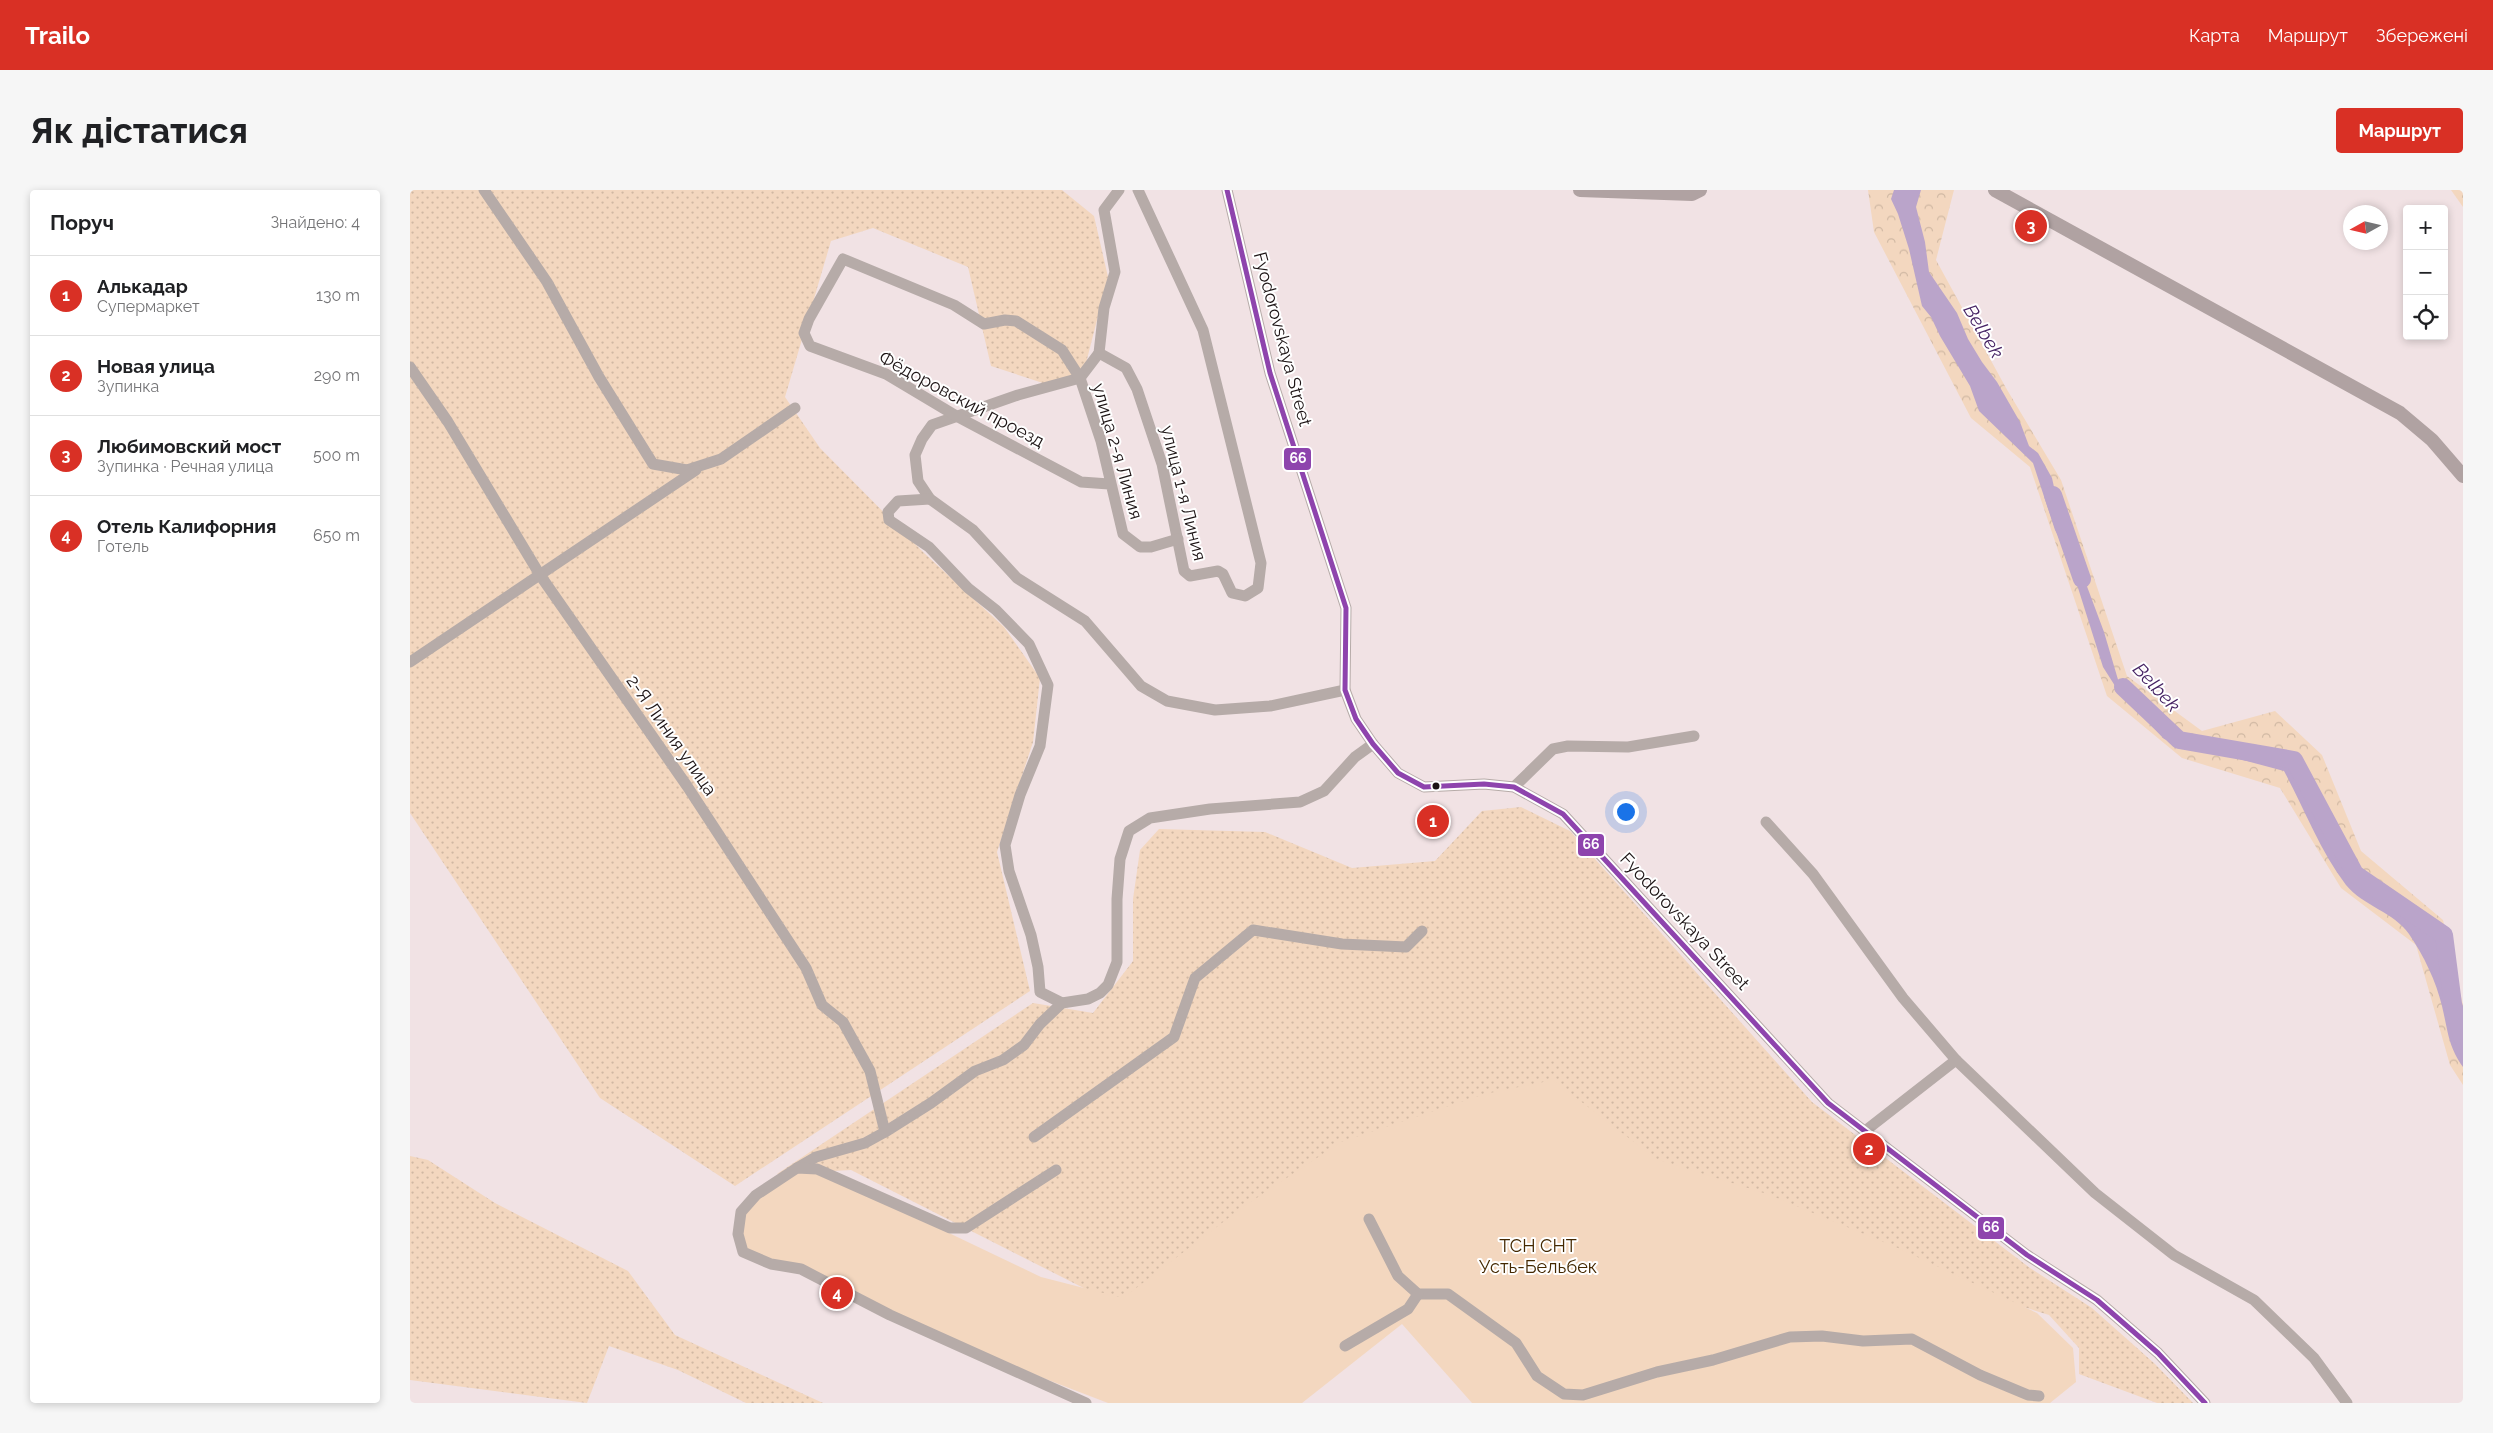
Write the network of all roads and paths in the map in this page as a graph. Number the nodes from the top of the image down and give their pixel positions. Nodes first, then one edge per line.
1 (484, 190) edge
2 (1119, 190) edge
3 (1138, 190) edge
4 (1227, 190) edge
5 (1580, 190) edge
6 (1700, 190) edge
7 (1995, 190) edge
8 (2010, 194) edge
9 (1099, 353) junction
10 (410, 366) edge
11 (1080, 378) junction
12 (795, 408) dead end
13 (958, 417) junction
14 (700, 468) junction
15 (2463, 476) edge
16 (1109, 484) junction
17 (930, 498) junction
18 (1178, 539) junction
19 (540, 574) junction
20 (410, 662) edge
21 (1345, 690) junction
22 (1694, 736) dead end
23 (1373, 744) junction
24 (1514, 787) junction
25 (1766, 822) dead end
26 (1422, 931) dead end
27 (1062, 1003) junction
28 (1956, 1060) junction
29 (1865, 1131) junction
30 (885, 1132) junction
31 (1034, 1137) dead end
32 (797, 1168) junction
33 (1056, 1170) dead end
34 (1369, 1219) dead end
35 (1418, 1294) junction
36 (1345, 1346) dead end
37 (2038, 1396) dead end
38 (1564, 1398) edge
39 (1086, 1403) edge
40 (2205, 1403) edge
41 (2346, 1403) edge

1 - 14 street
2 - 9 street
3 - 18 street, улица 1-я Линия
4 - 21 street, Fyodorovskaya Street
5 - 6 main road
7 - 8 main road
8 - 15 main road
9 - 11 street
9 - 18 street, улица 1-я Линия
10 - 19 street, 2-Я Линия улица
11 - 13 street
11 - 13 street, Фёдоровский проезд
11 - 16 street, улица 2-я Линия
12 - 14 street
13 - 16 street, Фёдоровский проезд
13 - 17 street
14 - 19 street
16 - 18 street, улица 2-я Линия
17 - 21 street
17 - 27 street
19 - 20 street
19 - 30 street, 2-Я Линия улица
21 - 23 street, Fyodorovskaya Street
22 - 24 street
23 - 24 street, Fyodorovskaya Street
23 - 27 street
24 - 29 street, Fyodorovskaya Street
25 - 28 street
26 - 31 street
27 - 30 street
28 - 29 street
28 - 41 street
29 - 40 street, Fyodorovskaya Street
30 - 32 street
32 - 33 street
32 - 39 street
34 - 35 street
35 - 36 street
35 - 38 street
37 - 38 street

